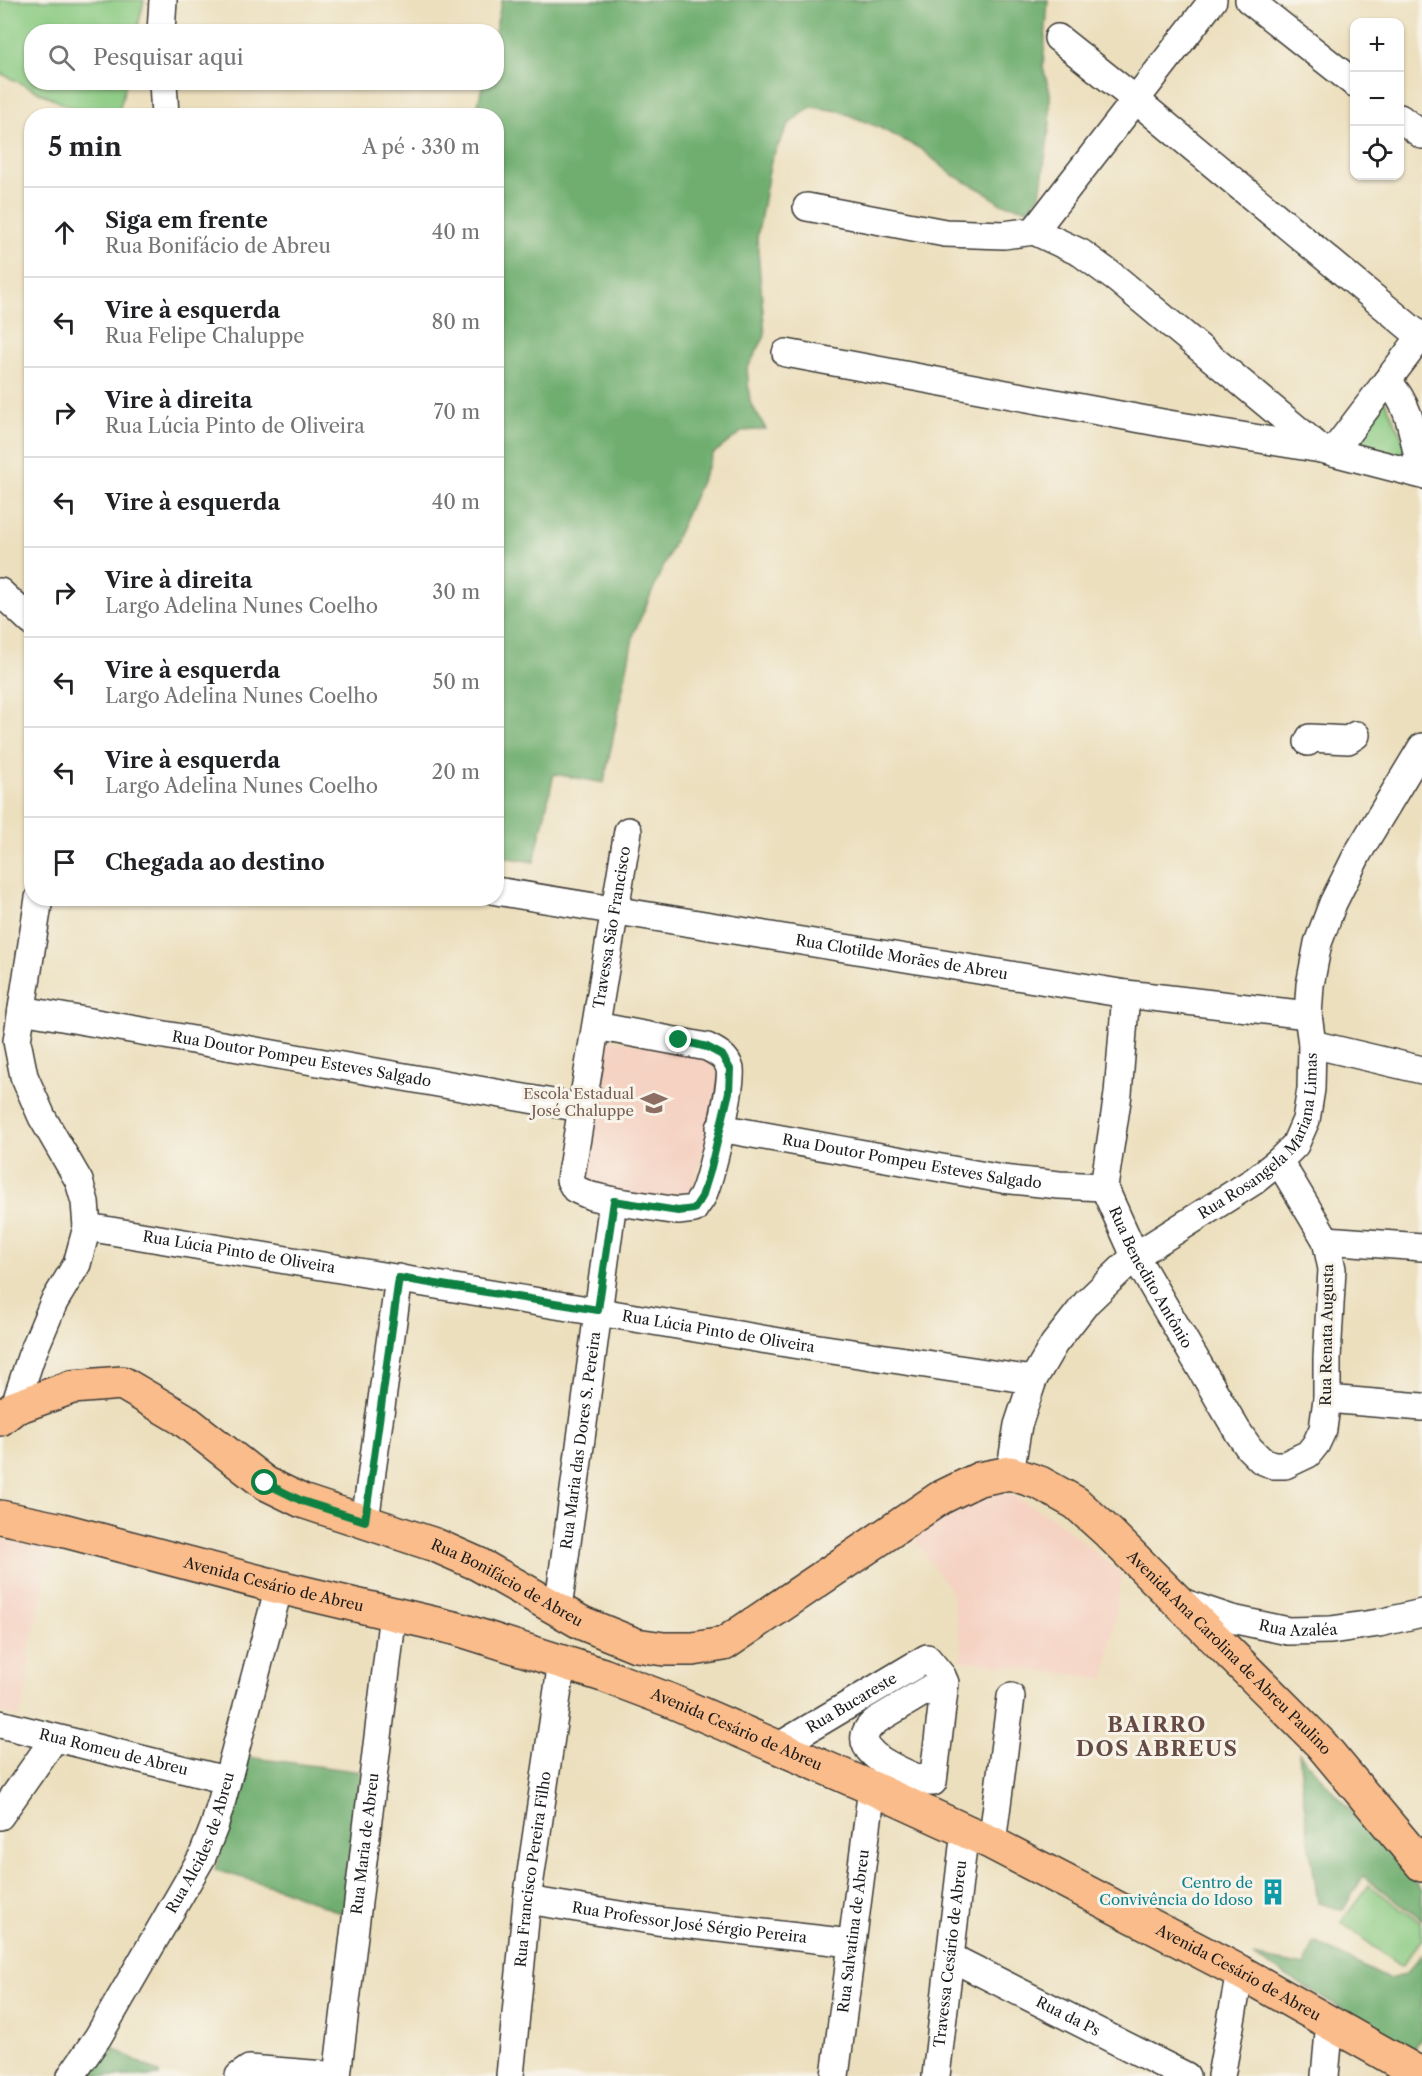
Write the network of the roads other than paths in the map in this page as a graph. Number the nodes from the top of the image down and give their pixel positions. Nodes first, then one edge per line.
1 (163, 0) edge
2 (1213, 0) edge
3 (1249, 0) edge
4 (162, 24) edge
5 (1058, 38) dead end
6 (1350, 80) edge
7 (163, 90) edge
8 (1136, 100) junction
9 (165, 108) edge
10 (1404, 121) edge
11 (1422, 135) edge
12 (807, 207) dead end
13 (1034, 231) junction
14 (1421, 336) edge
15 (786, 353) dead end
16 (1387, 381) junction
17 (1327, 451) junction
18 (1422, 474) edge
19 (0, 592) edge
20 (24, 614) edge
21 (1356, 735) dead end
22 (1308, 742) dead end
23 (1422, 747) edge
24 (628, 831) dead end
25 (504, 892) edge
26 (38, 906) edge
27 (616, 910) junction
28 (1125, 994) junction
29 (22, 1010) junction
30 (1308, 1015) junction
31 (596, 1026) junction
32 (9, 1039) edge
33 (1312, 1044) junction
34 (1422, 1070) edge
35 (581, 1108) junction
36 (720, 1128) junction
37 (1279, 1161) junction
38 (1104, 1187) junction
39 (614, 1201) junction
40 (87, 1227) junction
41 (1326, 1240) junction
42 (1422, 1247) edge
43 (1135, 1256) junction
44 (399, 1278) junction
45 (598, 1310) junction
46 (1033, 1380) junction
47 (1327, 1399) junction
48 (1422, 1407) edge
49 (5, 1418) edge
50 (1323, 1430) joint
51 (1010, 1473) junction
52 (0, 1517) edge
53 (365, 1521) junction
54 (279, 1587) junction
55 (1177, 1601) junction
56 (558, 1609) junction
57 (393, 1613) junction
58 (1422, 1613) edge
59 (724, 1644) junction
60 (562, 1662) junction
61 (936, 1686) dead end
62 (1011, 1697) dead end
63 (671, 1701) junction
64 (0, 1725) edge
65 (54, 1738) junction
66 (776, 1748) junction
67 (226, 1780) junction
68 (873, 1788) junction
69 (0, 1816) edge
70 (979, 1837) junction
71 (1422, 1865) edge
72 (527, 1900) junction
73 (851, 1943) junction
74 (950, 1957) junction
75 (1240, 1972) junction
76 (1330, 2022) junction
77 (1422, 2075) edge
78 (71, 2076) edge
79 (239, 2076) edge
80 (337, 2076) edge
81 (510, 2076) edge
82 (835, 2076) edge
83 (936, 2076) edge
84 (1186, 2076) edge
85 (1221, 2076) edge
86 (1325, 2076) edge

1 - 4 street
2 - 8 street
3 - 6 street
5 - 8 street
7 - 9 street
8 - 13 street
8 - 14 street
10 - 11 street
12 - 13 street
13 - 17 street
14 - 16 street
15 - 17 street
16 - 17 street
16 - 18 street
17 - 18 street
19 - 20 street
21 - 22 street
23 - 30 street, Rua Rosangela Mariana Limas
24 - 27 street, Travessa São Francisco
25 - 27 street, Rua Clotilde Morães de Abreu
26 - 29 street
27 - 28 street, Rua Clotilde Morães de Abreu
27 - 31 street, Travessa São Francisco
28 - 30 street, Rua Clotilde Morães de Abreu
28 - 38 street, Rua Benedito Antônio
29 - 32 street
29 - 35 street, Rua Doutor Pompeu Esteves Salgado
30 - 33 street, Rua Rosangela Mariana Limas
31 - 35 street, Travessa São Francisco
31 - 36 street
32 - 40 street
33 - 34 street
33 - 37 street, Rua Rosangela Mariana Limas
35 - 39 street, Travessa São Francisco
36 - 38 street, Rua Doutor Pompeu Esteves Salgado
36 - 39 street, Travessa São Francisco
37 - 41 street, Rua Renata Augusta
37 - 43 street, Rua Rosangela Mariana Limas
38 - 43 street, Rua Benedito Antônio
39 - 45 street, Rua Maria das Dores S. Pereira
40 - 44 street, Rua Lúcia Pinto de Oliveira
40 - 49 street
41 - 42 street
41 - 47 street, Rua Renata Augusta
43 - 46 street, Rua Rosangela Mariana Limas
43 - 50 street, Rua Benedito Antônio
44 - 45 street, Rua Lúcia Pinto de Oliveira
44 - 53 street
45 - 46 street, Rua Lúcia Pinto de Oliveira
45 - 56 street, Rua Maria das Dores S. Pereira
46 - 51 street, Rua Rosangela Mariana Limas
47 - 48 street
47 - 50 street, Rua Renata Augusta
49 - 53 main road, Rua Bonifácio de Abreu
51 - 55 main road, Avenida Ana Carolina de Abreu Paulino
51 - 59 main road, Rua Bonifácio de Abreu
52 - 54 main road, Avenida Cesário de Abreu
53 - 56 main road, Rua Bonifácio de Abreu
54 - 57 main road, Avenida Cesário de Abreu
54 - 67 street, Rua Alcides de Abreu
55 - 58 street, Rua Azaléa
55 - 71 main road, Avenida Ana Carolina de Abreu Paulino
56 - 59 main road, Rua Bonifácio de Abreu
57 - 60 main road, Avenida Cesário de Abreu
57 - 80 street, Rua Maria de Abreu
59 - 63 main road
60 - 63 main road, Avenida Cesário de Abreu
60 - 72 street, Rua Francisco Pereira Filho
61 - 66 street, Rua Bucareste
62 - 70 street, Travessa Cesário de Abreu
63 - 66 main road, Avenida Cesário de Abreu
64 - 65 street, Rua Romeu de Abreu
65 - 67 street, Rua Romeu de Abreu
65 - 69 street
66 - 68 main road, Avenida Cesário de Abreu
67 - 78 street, Rua Alcides de Abreu
68 - 70 main road, Avenida Cesário de Abreu
68 - 73 street, Rua Salvatina de Abreu
70 - 74 street, Travessa Cesário de Abreu
70 - 75 main road, Avenida Cesário de Abreu
72 - 73 street, Rua Professor José Sérgio Pereira
72 - 81 street, Rua Francisco Pereira Filho
73 - 82 street, Rua Salvatina de Abreu
74 - 83 street, Travessa Cesário de Abreu
74 - 84 street, Rua da Ps
75 - 76 main road, Avenida Cesário de Abreu
75 - 85 street
76 - 77 main road, Avenida Cesário de Abreu
76 - 86 street
79 - 80 street

